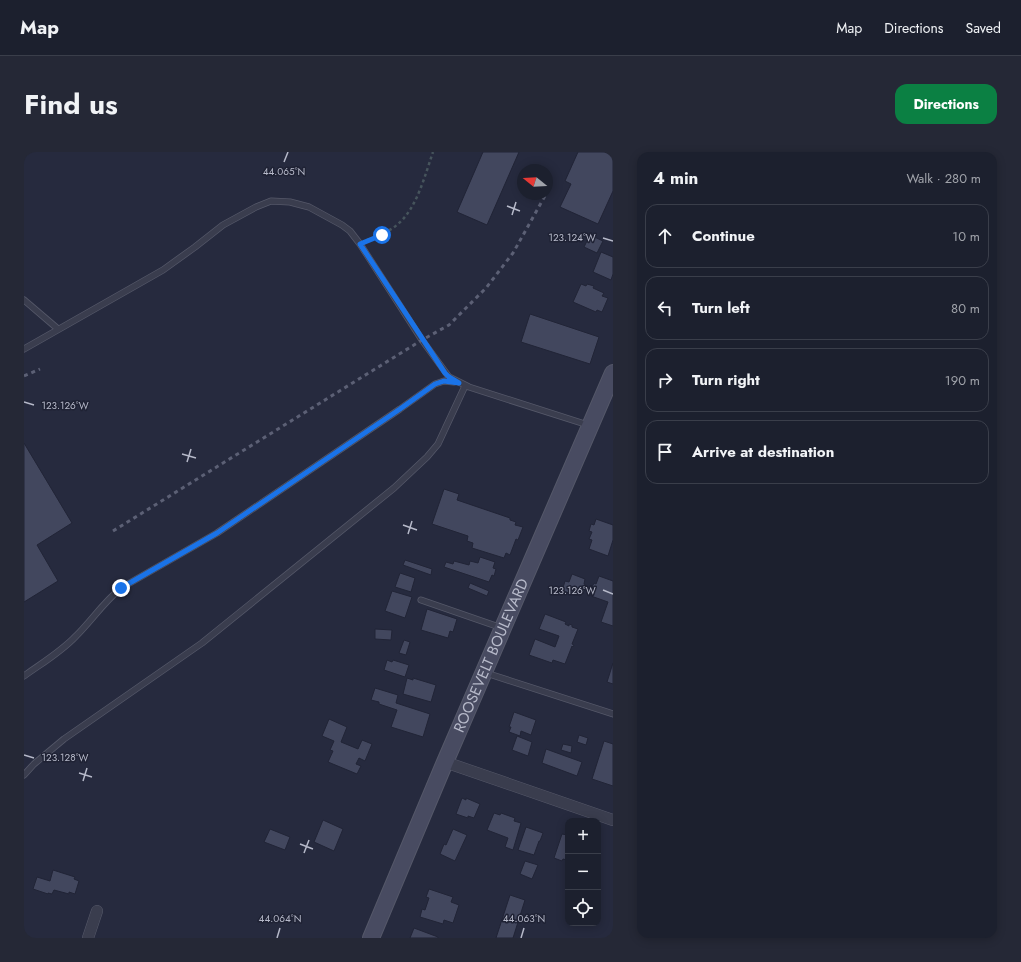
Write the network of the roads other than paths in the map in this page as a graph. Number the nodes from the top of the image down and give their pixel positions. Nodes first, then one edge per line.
1 (24, 300) edge
2 (58, 329) junction
3 (24, 349) edge
4 (613, 373) edge
5 (459, 383) junction
6 (465, 386) junction
7 (590, 425) junction
8 (421, 600) dead end
9 (503, 629) junction
10 (484, 672) junction
11 (24, 676) edge
12 (613, 714) edge
13 (445, 762) junction
14 (34, 764) junction
15 (24, 768) edge
16 (24, 775) edge
17 (613, 820) edge
18 (97, 911) dead end
19 (88, 938) edge
20 (371, 938) edge

1 - 2 lane
2 - 3 lane
2 - 5 lane
4 - 7 main road, ROOSEVELT BOULEVARD
5 - 6 lane
5 - 11 lane
6 - 7 lane
6 - 14 lane
7 - 9 main road, ROOSEVELT BOULEVARD
8 - 9 lane
9 - 10 main road, ROOSEVELT BOULEVARD
10 - 12 lane
10 - 13 main road, ROOSEVELT BOULEVARD
13 - 17 street
13 - 20 main road, ROOSEVELT BOULEVARD
14 - 15 lane
14 - 16 lane
18 - 19 street

